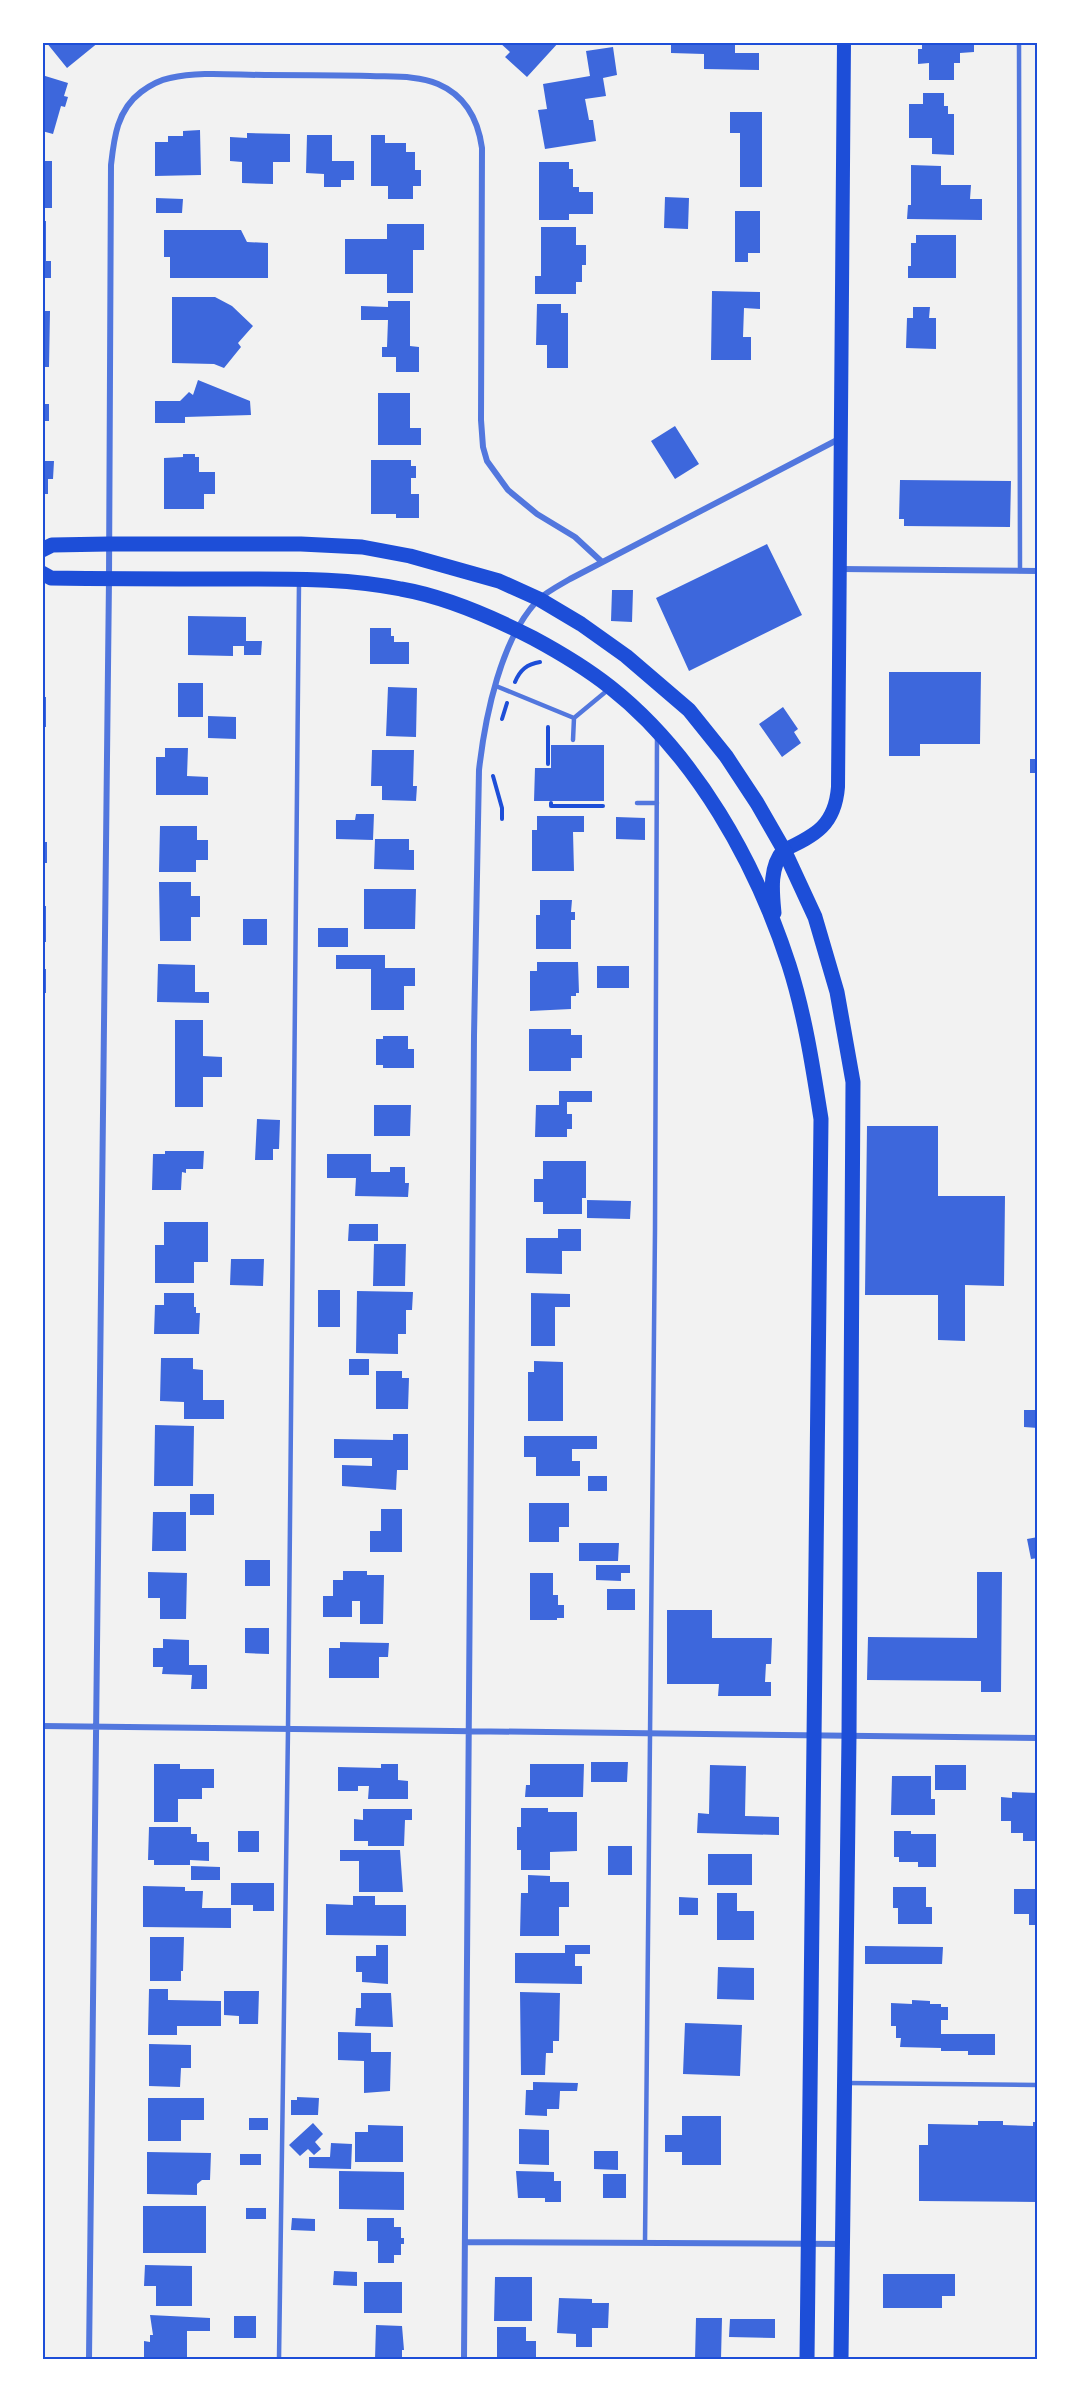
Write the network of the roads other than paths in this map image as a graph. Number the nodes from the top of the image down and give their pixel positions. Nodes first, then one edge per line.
1 (844, 42) edge
2 (1018, 42) edge
3 (839, 440) junction
4 (109, 544) junction
5 (42, 550) edge
6 (602, 562) junction
7 (841, 569) junction
8 (1020, 571) junction
9 (1038, 571) edge
10 (42, 573) edge
11 (109, 579) junction
12 (299, 579) junction
13 (539, 599) junction
14 (517, 630) junction
15 (496, 686) junction
16 (611, 688) junction
17 (574, 718) junction
18 (657, 732) junction
19 (573, 740) dead end
20 (637, 803) dead end
21 (657, 803) junction
22 (784, 850) junction
23 (774, 925) junction
24 (42, 1726) edge
25 (95, 1727) junction
26 (288, 1730) junction
27 (468, 1732) junction
28 (649, 1733) junction
29 (816, 1736) junction
30 (849, 1736) junction
31 (1038, 1738) edge
32 (844, 2083) junction
33 (1038, 2085) edge
34 (466, 2242) junction
35 (645, 2243) junction
36 (808, 2244) junction
37 (842, 2244) junction
38 (89, 2359) edge
39 (279, 2359) edge
40 (464, 2359) edge
41 (807, 2359) edge
42 (840, 2359) edge

1 - 3 main road
2 - 8 lane
3 - 6 street
3 - 7 main road
4 - 5 highway
4 - 6 street
4 - 11 street
4 - 13 highway
6 - 13 street
7 - 8 street
7 - 22 main road
8 - 9 street
10 - 11 highway
11 - 12 highway
11 - 25 street
12 - 14 highway
12 - 26 lane
13 - 14 street
13 - 22 highway
14 - 15 street
14 - 16 highway
15 - 17 lane
15 - 27 street
16 - 17 lane
16 - 18 highway
17 - 19 lane
18 - 21 lane
18 - 23 highway
20 - 21 lane
21 - 28 lane
22 - 23 highway
22 - 30 highway
23 - 29 highway
24 - 25 street
25 - 26 street
25 - 38 street
26 - 27 street
26 - 39 lane
27 - 28 street
27 - 34 street
28 - 29 street
28 - 35 lane
29 - 30 street
29 - 36 highway
30 - 31 street
30 - 32 highway
32 - 33 lane
32 - 37 highway
34 - 35 street
34 - 40 street
35 - 36 street
36 - 37 street
36 - 41 highway
37 - 42 highway

